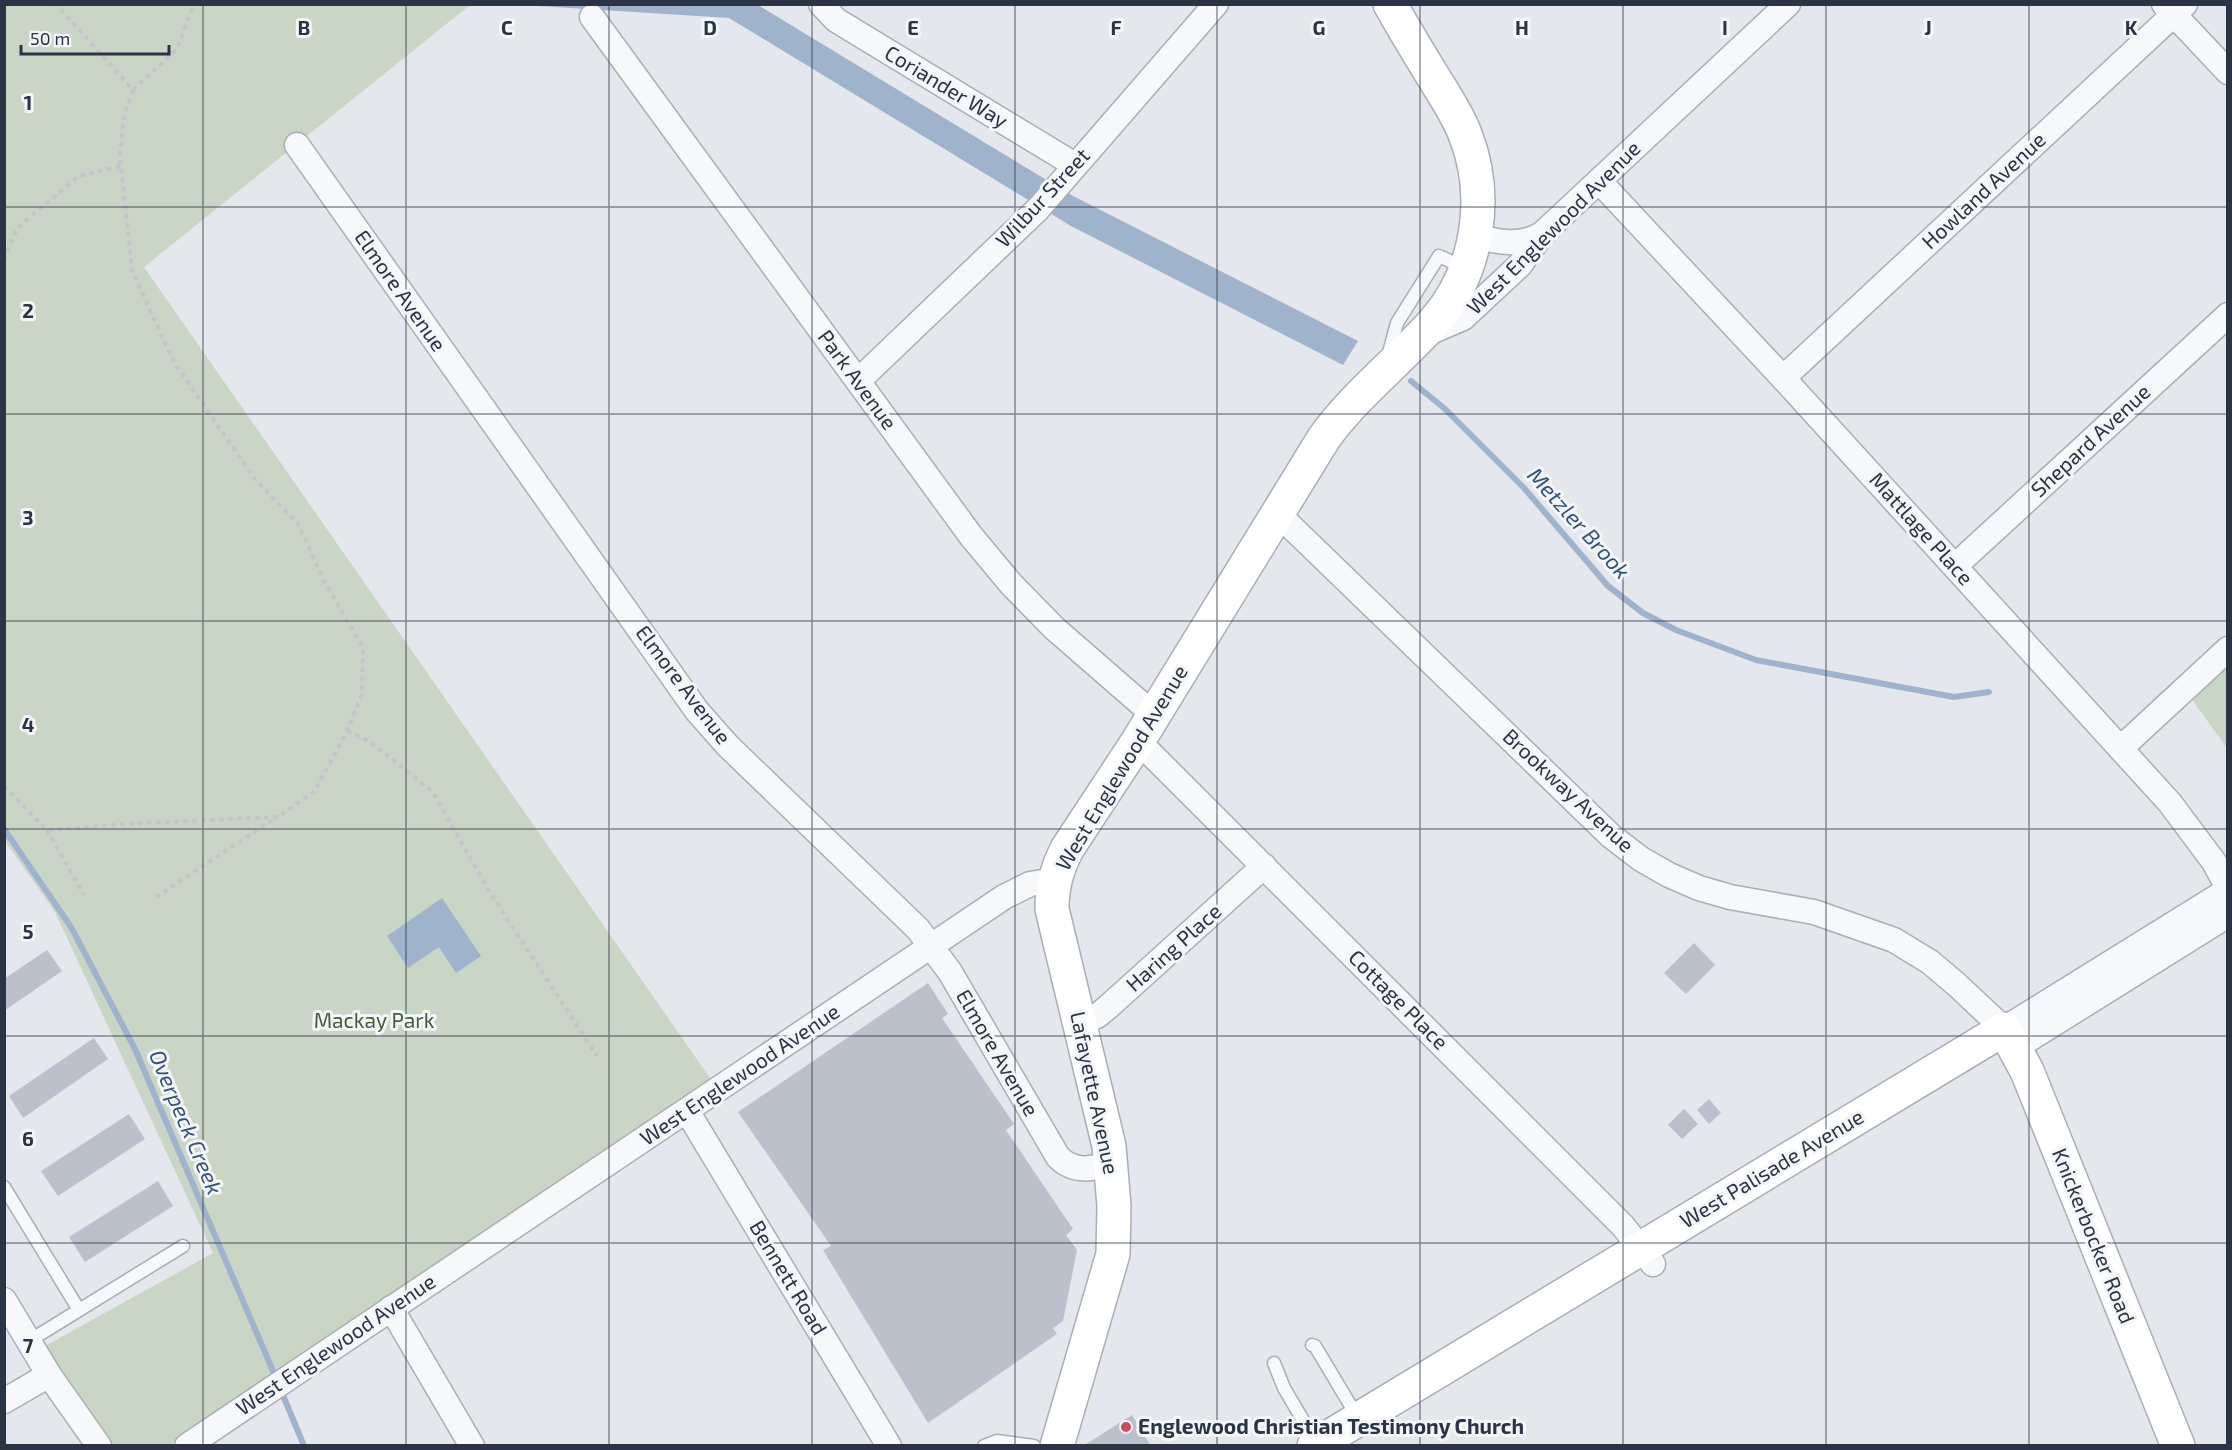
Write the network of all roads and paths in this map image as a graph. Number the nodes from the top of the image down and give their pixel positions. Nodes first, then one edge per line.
1 (56, 4) edge
2 (195, 4) edge
3 (821, 4) edge
4 (1216, 4) edge
5 (1390, 4) edge
6 (1788, 4) edge
7 (2174, 8) edge
8 (592, 17) dead end
9 (2228, 72) edge
10 (132, 90) junction
11 (297, 145) dead end
12 (121, 166) junction
13 (1073, 167) junction
14 (1599, 181) junction
15 (1542, 234) junction
16 (1475, 236) junction
17 (4, 260) edge
18 (1466, 268) junction
19 (2228, 315) edge
20 (1420, 336) junction
21 (1385, 370) junction
22 (1783, 378) junction
23 (858, 381) junction
24 (1278, 514) junction
25 (1955, 566) junction
26 (2228, 649) edge
27 (1146, 728) junction
28 (347, 731) junction
29 (2121, 748) junction
30 (4, 786) edge
31 (278, 817) junction
32 (47, 830) junction
33 (1264, 866) junction
34 (1054, 880) junction
35 (2228, 889) edge
36 (84, 895) dead end
37 (156, 897) dead end
38 (2228, 915) edge
39 (932, 946) junction
40 (1080, 1023) junction
41 (2009, 1039) junction
42 (597, 1056) dead end
43 (687, 1111) junction
44 (1112, 1164) junction
45 (4, 1187) edge
46 (183, 1246) dead end
47 (1647, 1256) junction
48 (4, 1300) edge
49 (391, 1308) junction
50 (78, 1310) junction
51 (29, 1341) junction
52 (1312, 1345) dead end
53 (1274, 1363) dead end
54 (49, 1375) junction
55 (4, 1401) edge
56 (1338, 1438) edge
57 (99, 1446) edge
58 (187, 1446) edge
59 (472, 1446) edge
60 (889, 1446) edge
61 (984, 1446) edge
62 (1034, 1446) edge
63 (1057, 1446) edge
64 (2178, 1446) edge

1 - 10 path
2 - 10 path
3 - 13 street, Coriander Way
4 - 13 street, Wilbur Street
5 - 16 street
6 - 14 street, West Englewood Avenue
7 - 9 street
7 - 22 street, Howland Avenue
8 - 23 street, Park Avenue
10 - 12 path
11 - 39 street, Elmore Avenue
12 - 17 path
12 - 28 path
13 - 23 street, Wilbur Street
14 - 15 street, West Englewood Avenue
14 - 22 street, Mattlage Place
15 - 16 street
15 - 20 street, West Englewood Avenue
16 - 18 street
18 - 20 street
18 - 21 lane
19 - 25 street, Shepard Avenue
20 - 21 street, West Englewood Avenue
21 - 24 street, West Englewood Avenue
22 - 25 street, Mattlage Place
23 - 27 street, Park Avenue
24 - 27 street, West Englewood Avenue
24 - 41 street, Brookway Avenue
25 - 29 street, Mattlage Place
26 - 29 street
27 - 33 street, Cottage Place
27 - 34 street, West Englewood Avenue
28 - 31 path
28 - 42 path
29 - 35 street, Mattlage Place
30 - 32 path
31 - 32 path
31 - 37 path
32 - 36 path
33 - 40 street, Haring Place
33 - 47 street, Cottage Place
34 - 39 street, West Englewood Avenue
34 - 40 street, Lafayette Avenue
35 - 41 street, West Palisade Avenue
38 - 41 street, West Palisade Avenue
39 - 43 street, West Englewood Avenue
39 - 44 street, Elmore Avenue
40 - 44 street, Lafayette Avenue
41 - 47 street, West Palisade Avenue
41 - 64 street, Knickerbocker Road
43 - 49 street, West Englewood Avenue
43 - 60 street, Bennett Road
44 - 63 street, Lafayette Avenue
45 - 50 lane
46 - 50 lane
47 - 56 street, West Palisade Avenue
48 - 51 street
49 - 58 street, West Englewood Avenue
49 - 59 street
50 - 51 lane
51 - 54 street
52 - 56 lane
53 - 56 lane
54 - 55 street
54 - 57 street
61 - 62 lane

